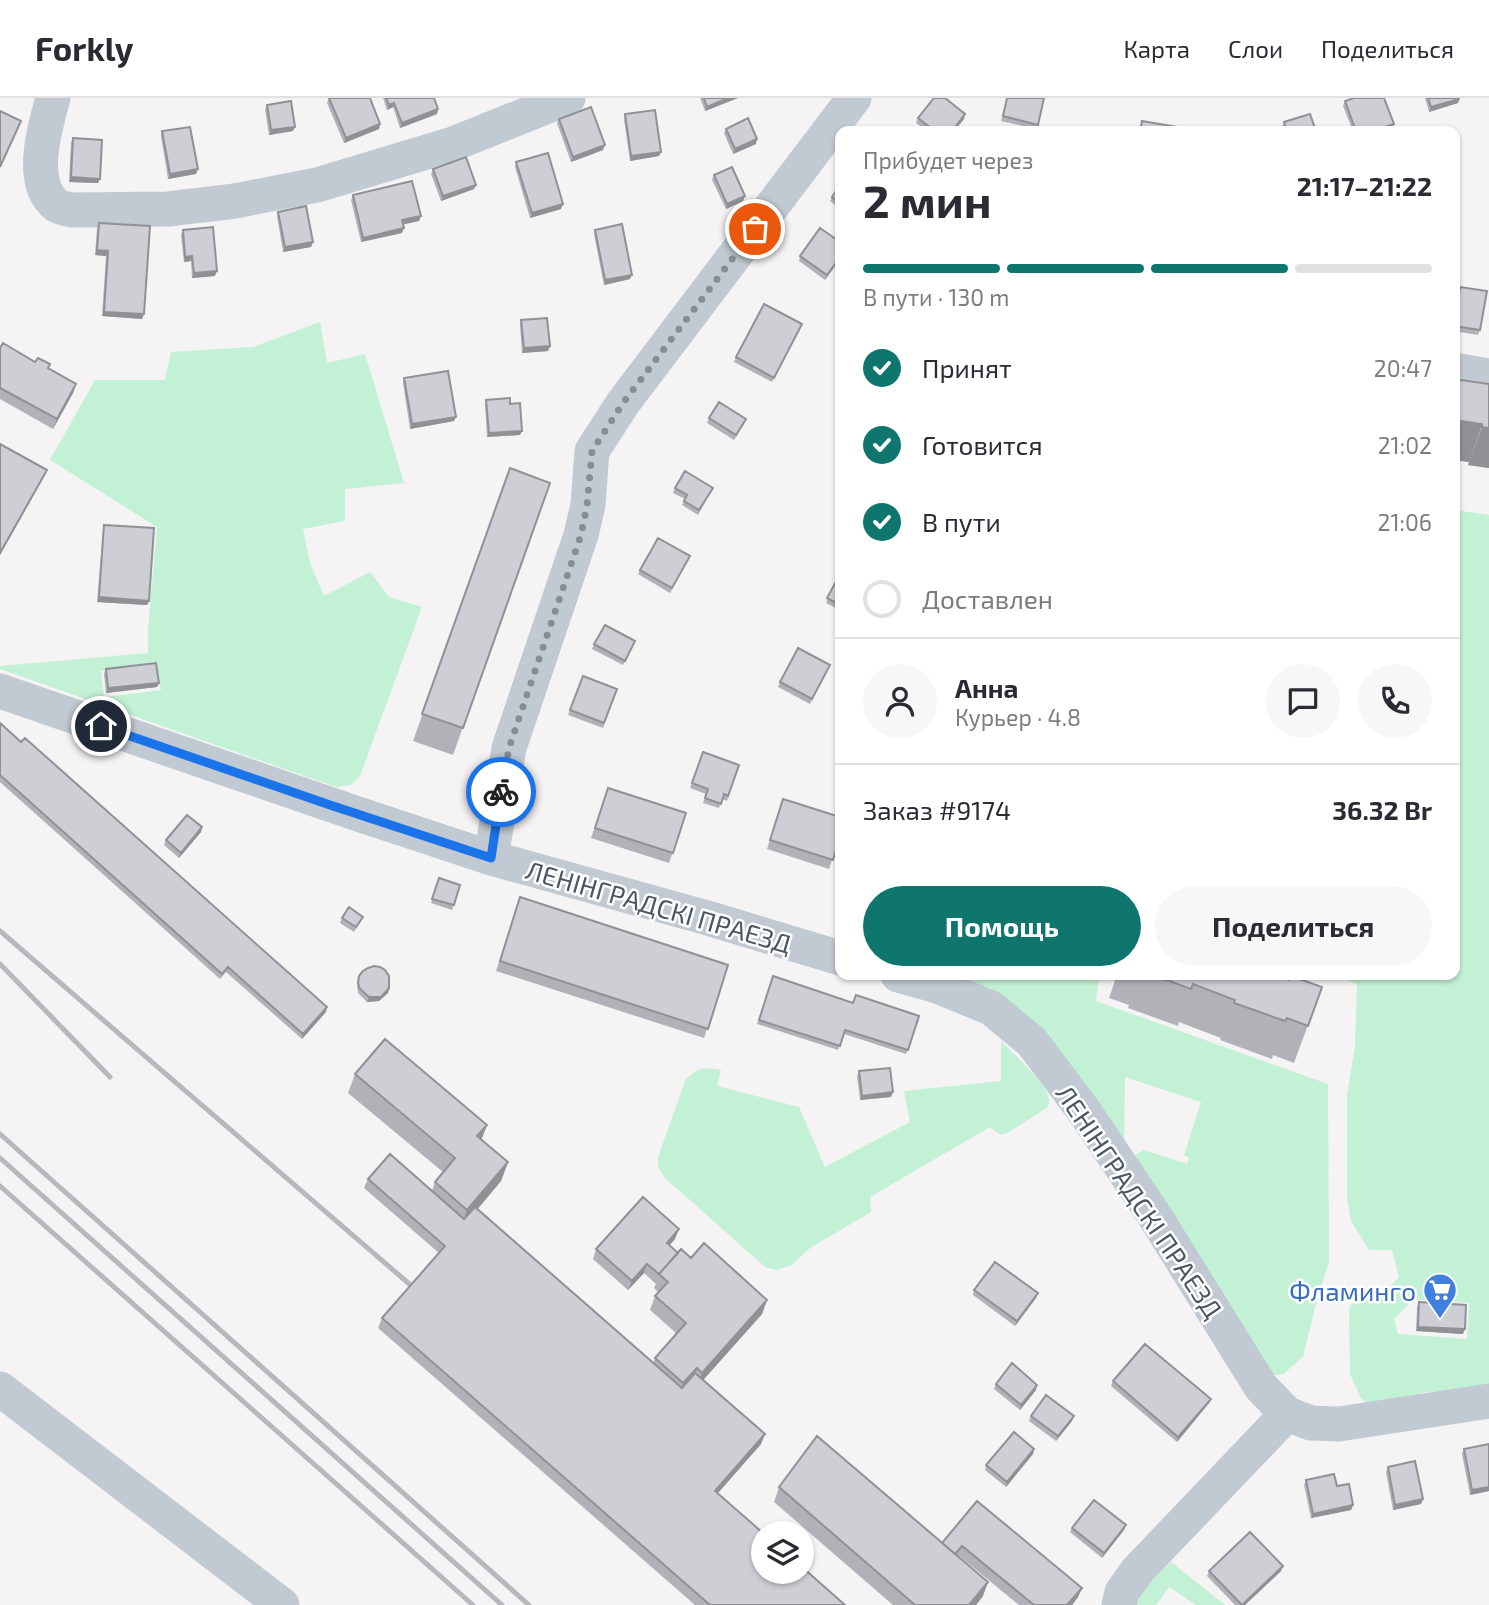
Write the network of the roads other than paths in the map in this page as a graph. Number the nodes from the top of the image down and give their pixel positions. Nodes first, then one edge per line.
1 (53, 98) edge
2 (568, 98) edge
3 (854, 98) edge
4 (1460, 371) edge
5 (1489, 376) edge
6 (0, 691) edge
7 (491, 858) junction
8 (835, 957) edge
9 (939, 980) edge
10 (0, 1389) edge
11 (1489, 1401) edge
12 (1287, 1414) junction
13 (282, 1605) edge
14 (1119, 1605) edge

1 - 2 street
3 - 7 street
4 - 5 street
6 - 7 street, ЛЕНІНГРАДСКІ ПРАЕЗД
7 - 8 street, ЛЕНІНГРАДСКІ ПРАЕЗД
9 - 12 street, ЛЕНІНГРАДСКІ ПРАЕЗД
10 - 13 street
11 - 12 street
12 - 14 street

